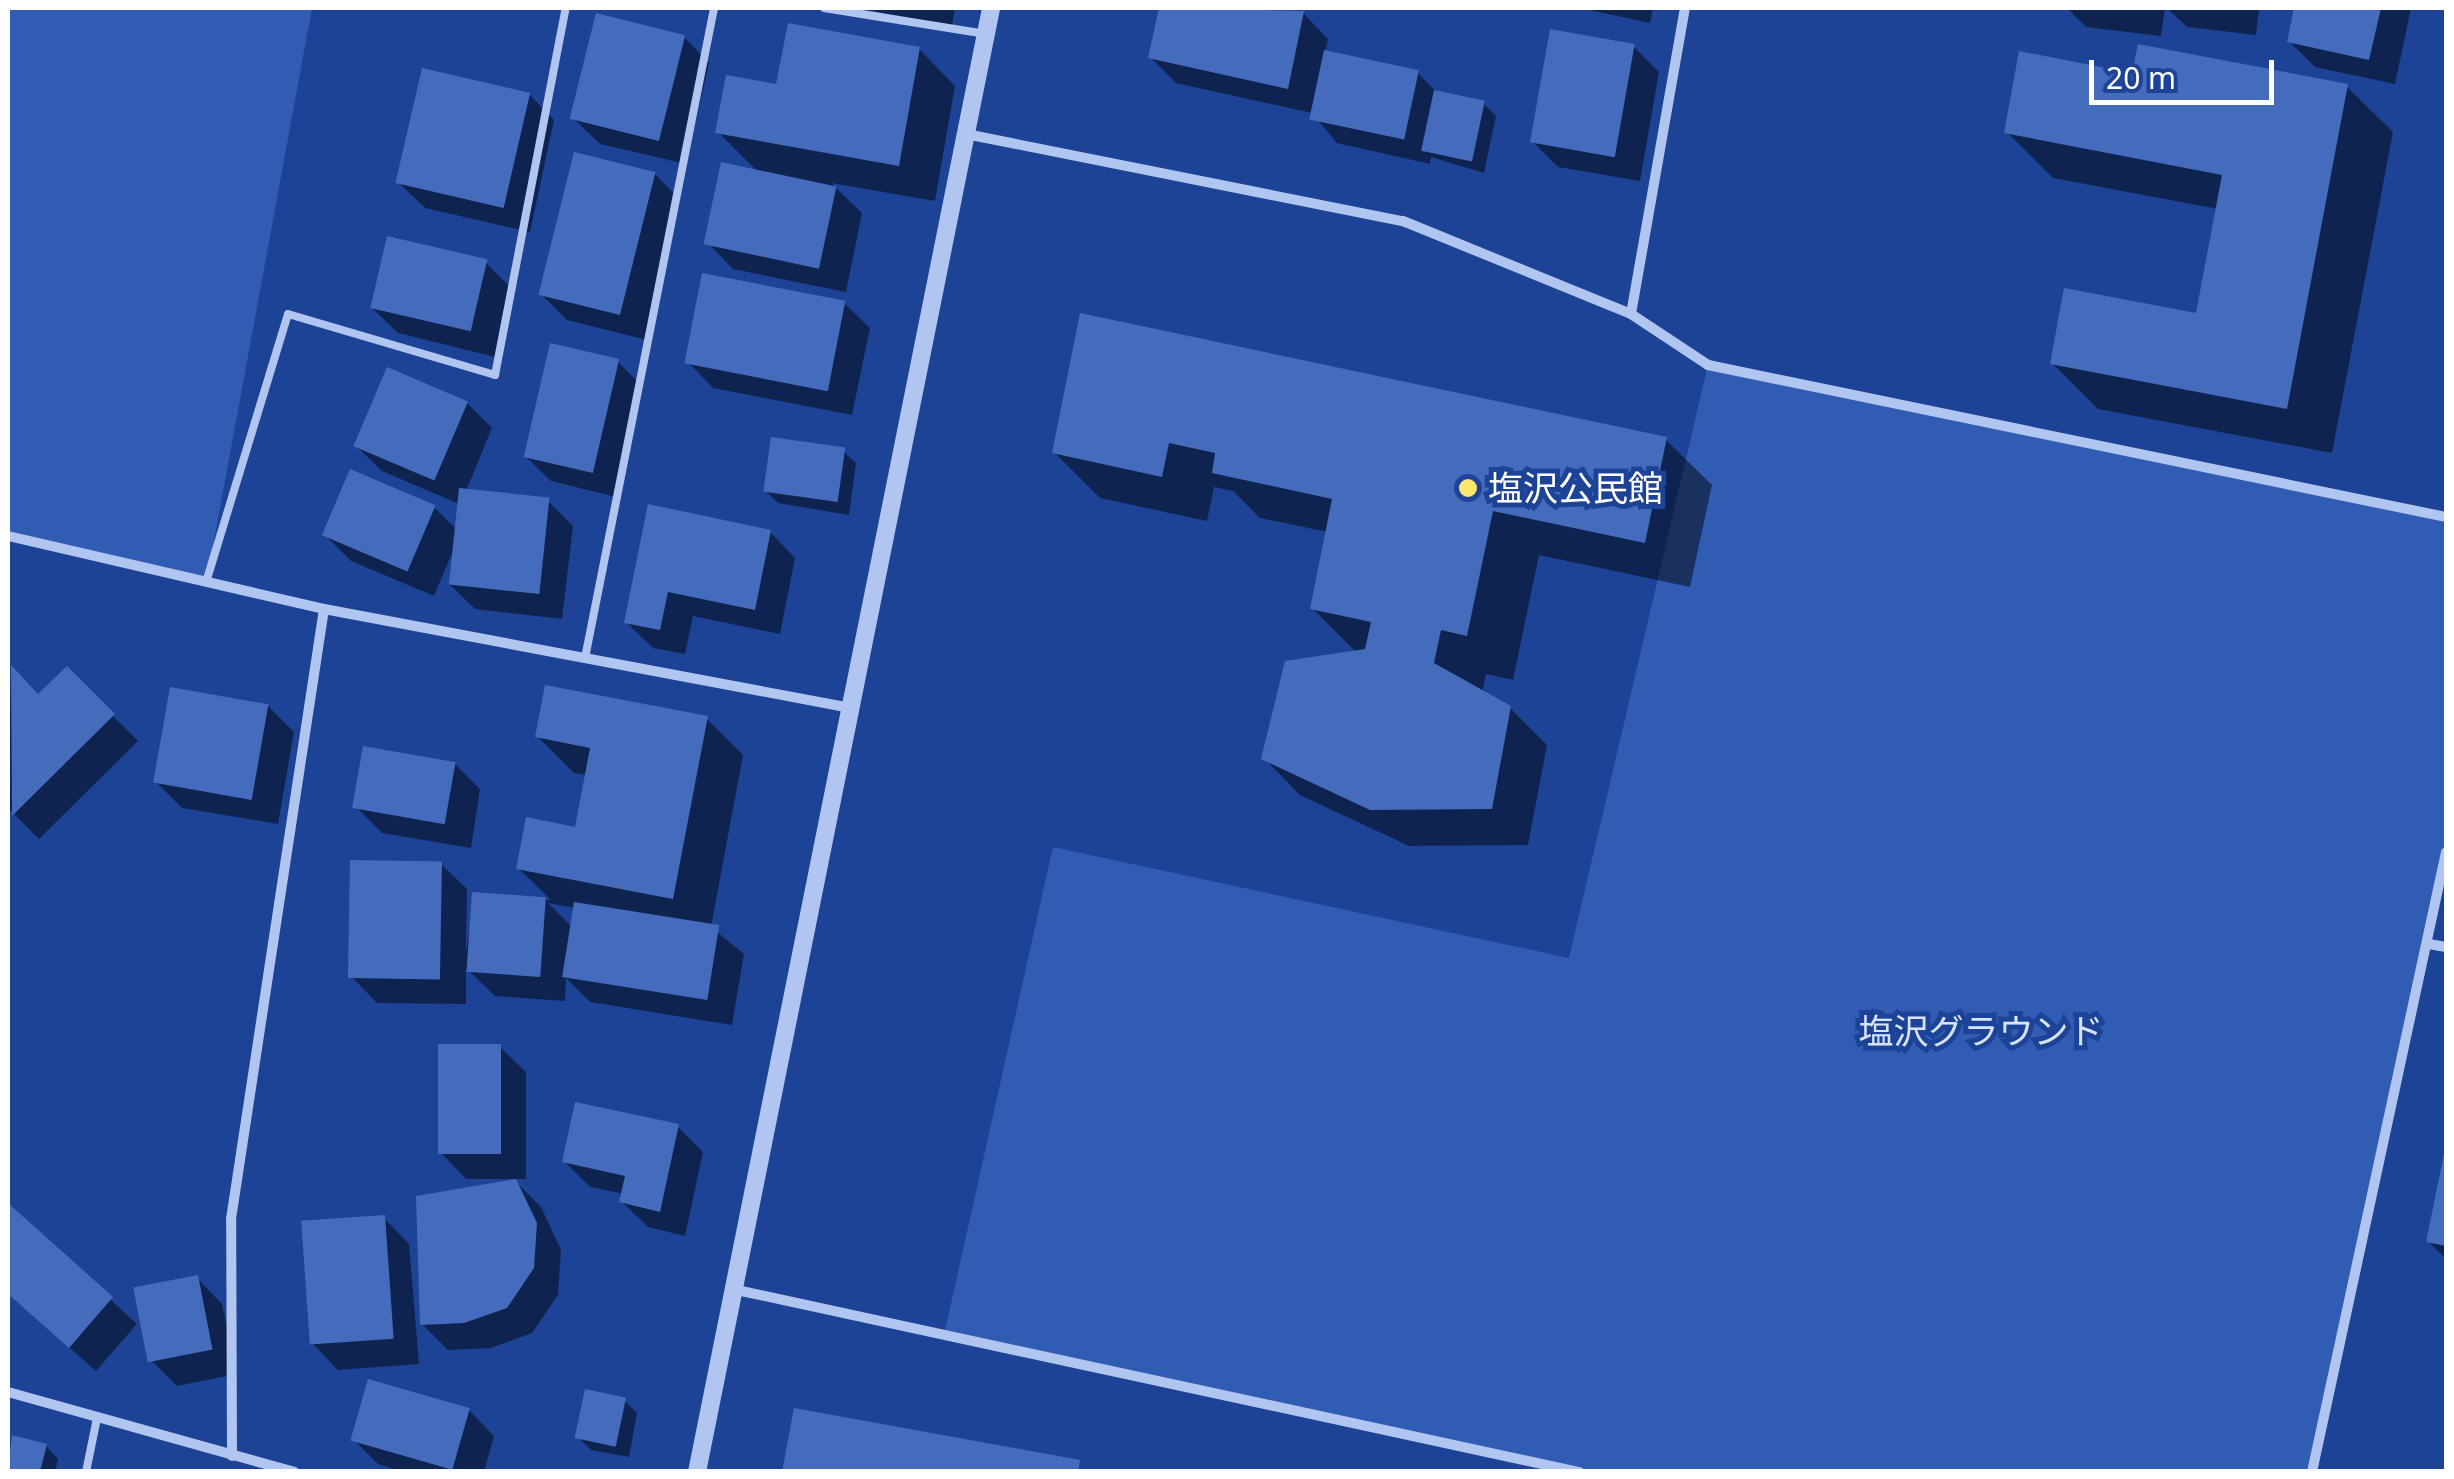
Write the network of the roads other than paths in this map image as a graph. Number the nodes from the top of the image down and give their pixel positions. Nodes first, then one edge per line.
1 (566, 8) edge
2 (714, 8) edge
3 (824, 8) edge
4 (992, 8) edge
5 (1685, 8) edge
6 (986, 34) junction
7 (966, 134) junction
8 (1631, 314) junction
9 (2446, 517) edge
10 (8, 536) edge
11 (207, 579) junction
12 (324, 609) junction
13 (586, 658) junction
14 (851, 708) junction
15 (2446, 852) edge
16 (2429, 944) junction
17 (2446, 947) edge
18 (732, 1289) junction
19 (8, 1392) edge
20 (97, 1418) junction
21 (232, 1456) junction
22 (86, 1472) edge
23 (294, 1472) edge
24 (698, 1472) edge
25 (1579, 1472) edge
26 (2312, 1472) edge

1 - 11 lane
2 - 13 lane
3 - 6 lane
4 - 6 street
5 - 8 street
6 - 7 street
7 - 8 street
7 - 14 street
8 - 9 street
10 - 11 street
11 - 12 street
12 - 13 street
12 - 21 street
13 - 14 street
14 - 18 street
15 - 16 street
16 - 17 street
16 - 26 street
18 - 24 street
18 - 25 street
19 - 20 street
20 - 21 street
20 - 22 lane
21 - 23 street

